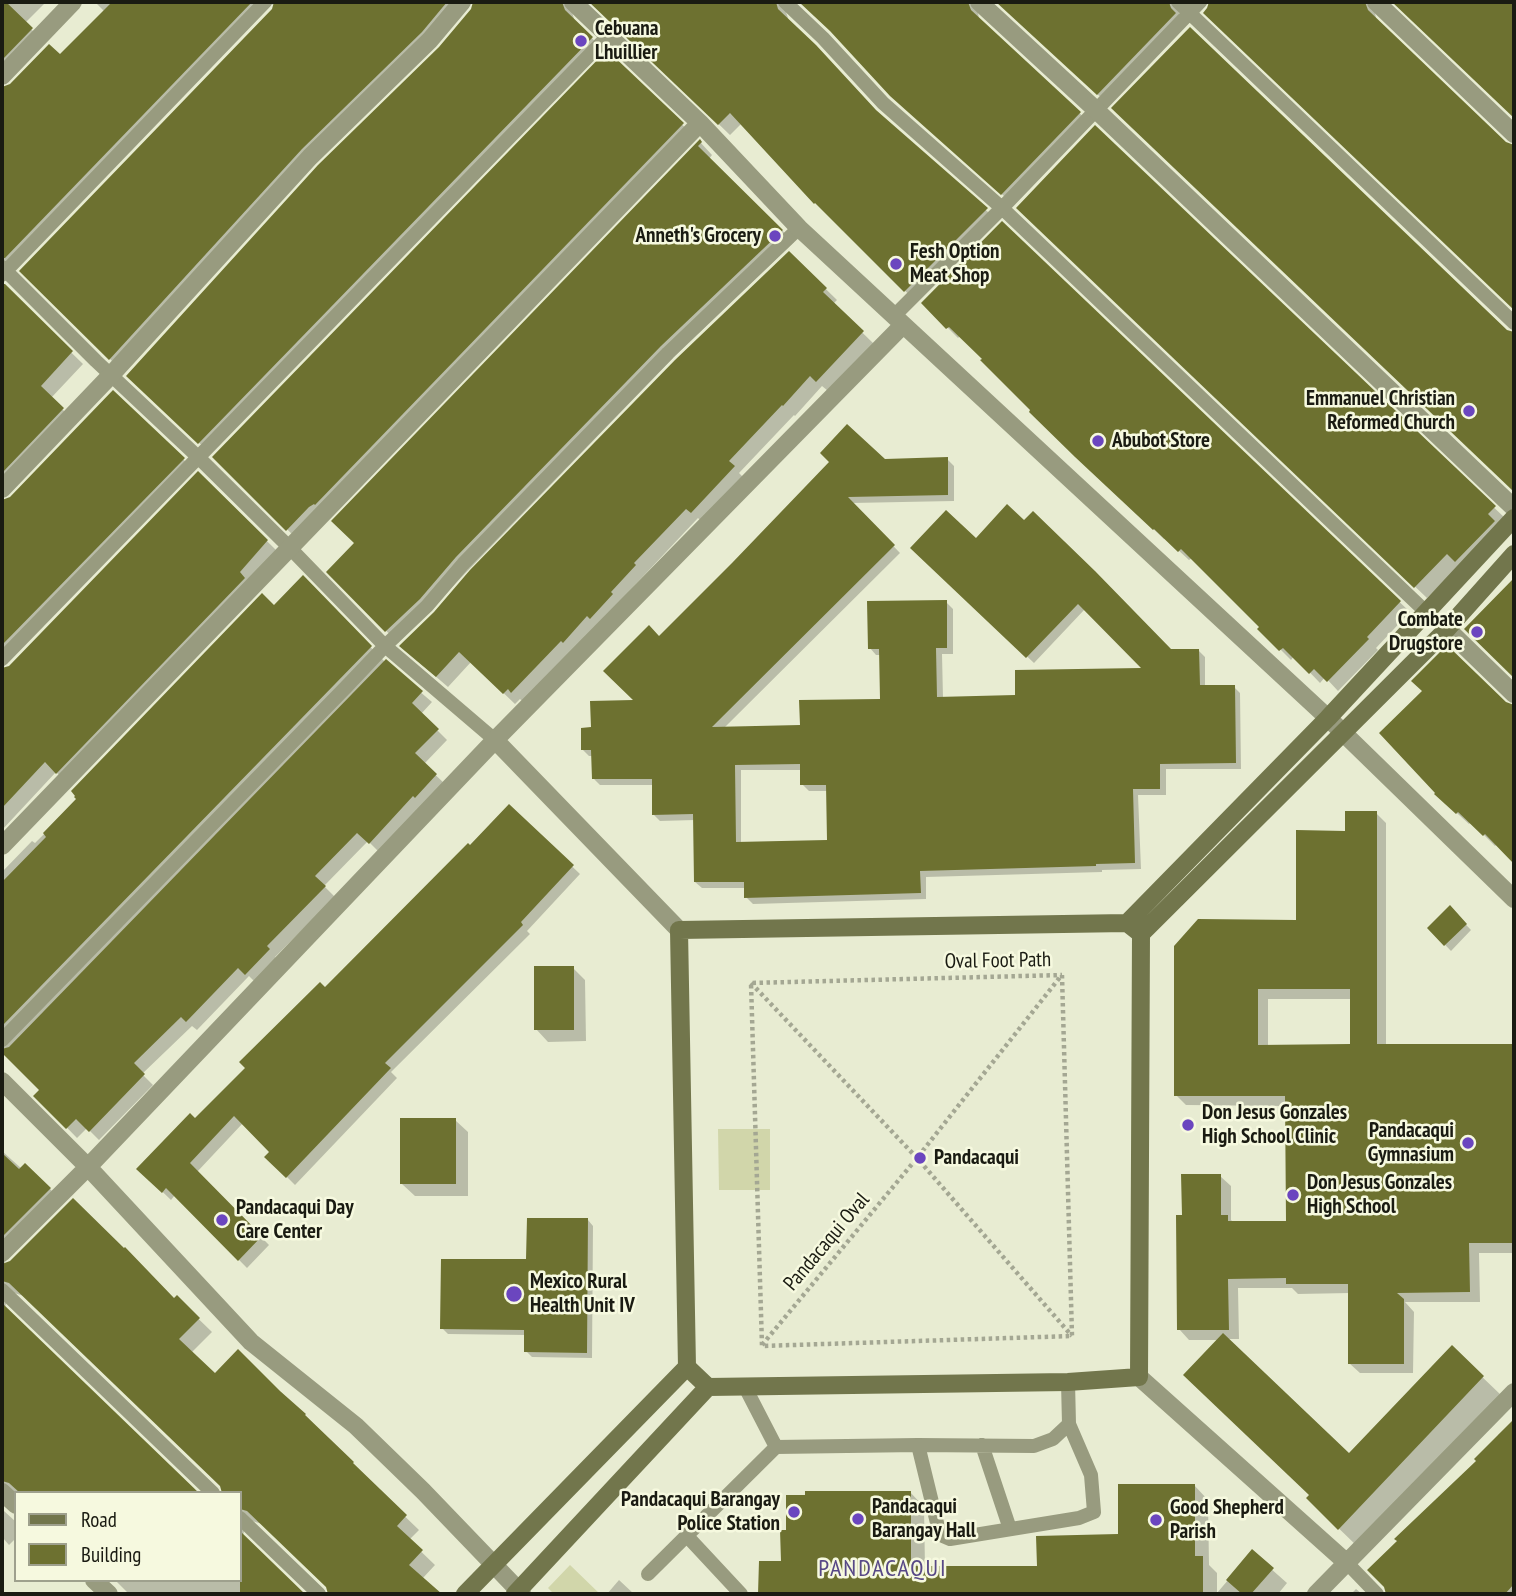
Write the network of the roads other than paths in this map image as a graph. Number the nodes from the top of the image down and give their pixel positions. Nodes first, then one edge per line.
1 (73, 2) edge
2 (265, 2) edge
3 (462, 2) edge
4 (573, 2) edge
5 (785, 2) edge
6 (979, 2) edge
7 (1178, 2) edge
8 (1376, 2) edge
9 (1194, 7) edge
10 (608, 36) junction
11 (2, 76) edge
12 (1095, 109) junction
13 (699, 123) junction
14 (1514, 134) edge
15 (1002, 208) junction
16 (799, 228) junction
17 (3, 271) edge
18 (898, 320) junction
19 (1514, 323) edge
20 (111, 375) junction
21 (198, 457) junction
22 (2, 489) edge
23 (1514, 508) edge
24 (1514, 518) edge
25 (289, 547) junction
26 (1514, 554) edge
27 (1426, 612) junction
28 (1447, 629) junction
29 (385, 646) junction
30 (2, 659) edge
31 (1514, 694) edge
32 (1328, 718) junction
33 (1344, 733) junction
34 (495, 740) junction
35 (2, 846) edge
36 (1514, 899) edge
37 (1134, 929) junction
38 (679, 930) junction
39 (2, 1040) edge
40 (2, 1081) edge
41 (88, 1167) junction
42 (2, 1253) edge
43 (2, 1290) edge
44 (687, 1367) junction
45 (1139, 1377) junction
46 (1068, 1382) junction
47 (708, 1387) junction
48 (745, 1387) junction
49 (1514, 1392) edge
50 (1069, 1424) junction
51 (918, 1445) junction
52 (982, 1445) junction
53 (776, 1447) junction
54 (211, 1491) edge
55 (242, 1520) edge
56 (1010, 1529) junction
57 (686, 1535) junction
58 (1347, 1563) junction
59 (495, 1564) junction
60 (648, 1574) dead end
61 (96, 1582) edge
62 (519, 1593) edge
63 (109, 1594) edge
64 (319, 1594) edge
65 (465, 1594) edge
66 (741, 1594) edge
67 (1316, 1594) edge
68 (1377, 1594) edge

1 - 11 street
2 - 17 lane
3 - 20 street
4 - 10 street
5 - 15 lane
6 - 12 street
7 - 9 lane
8 - 14 street
9 - 12 lane
9 - 19 lane
10 - 13 street
10 - 21 lane
12 - 15 lane
12 - 23 street
13 - 16 street
13 - 25 street
15 - 18 lane
15 - 27 lane
16 - 18 street
16 - 29 lane
17 - 20 lane
18 - 32 street
18 - 34 street
20 - 21 lane
20 - 22 street
21 - 25 lane
21 - 30 lane
24 - 27 street
25 - 29 lane
25 - 35 street
26 - 28 street
27 - 32 street
28 - 31 street
28 - 33 street
29 - 34 lane
29 - 39 lane
32 - 33 street
32 - 37 street
33 - 36 street
33 - 37 street
34 - 38 street
34 - 41 street
37 - 38 street
37 - 45 street
38 - 44 street
40 - 41 street
41 - 42 street
41 - 59 street
43 - 54 lane
44 - 47 street
44 - 59 street
45 - 46 street
45 - 58 street
46 - 48 street
46 - 50 lane
47 - 48 street
47 - 62 street
48 - 53 lane
49 - 58 street
50 - 52 lane
50 - 56 lane
51 - 52 lane
51 - 53 lane
51 - 56 lane
52 - 56 lane
53 - 57 lane
55 - 64 lane
57 - 60 lane
57 - 66 lane
58 - 67 street
58 - 68 lane
59 - 62 street
59 - 65 street
61 - 63 street

